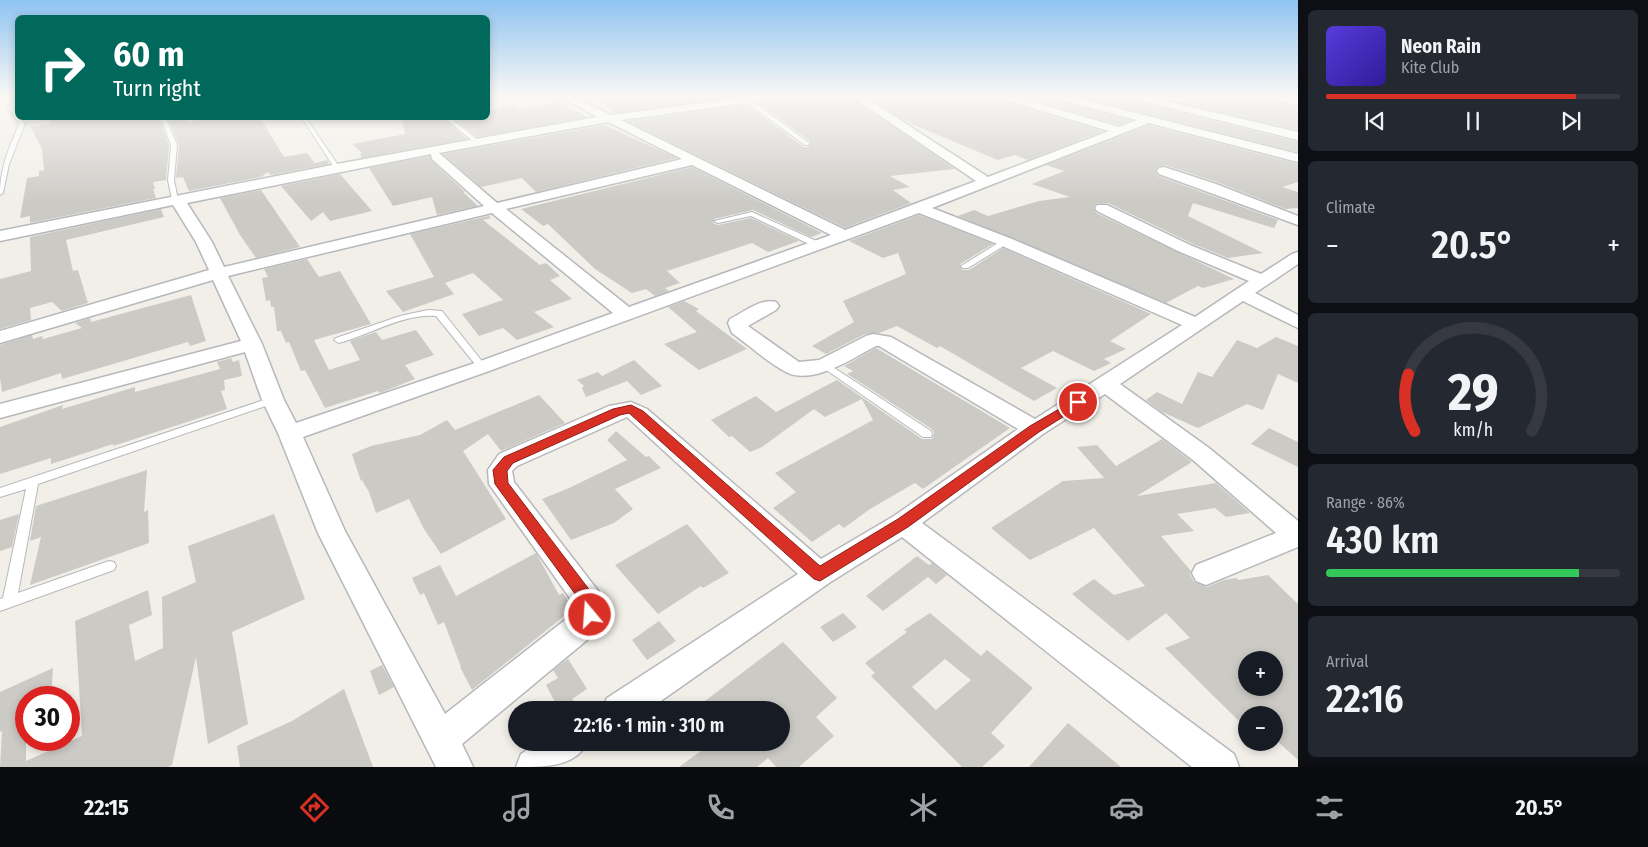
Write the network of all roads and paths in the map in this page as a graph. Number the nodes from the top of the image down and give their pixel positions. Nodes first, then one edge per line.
1 (19, 132) edge
2 (169, 132) edge
3 (313, 132) edge
4 (464, 132) edge
5 (532, 132) edge
6 (562, 132) edge
7 (633, 132) edge
8 (790, 132) edge
9 (910, 132) edge
10 (1120, 132) edge
11 (1194, 132) edge
12 (1281, 132) edge
13 (1298, 136) edge
14 (477, 142) junction
15 (807, 144) dead end
16 (436, 156) junction
17 (1298, 158) edge
18 (691, 161) junction
19 (337, 168) junction
20 (1164, 171) dead end
21 (985, 181) junction
22 (0, 193) edge
23 (178, 203) junction
24 (494, 207) junction
25 (920, 208) junction
26 (1102, 208) dead end
27 (718, 221) dead end
28 (1298, 221) edge
29 (843, 235) junction
30 (0, 236) edge
31 (1006, 242) junction
32 (0, 244) edge
33 (818, 245) junction
34 (1298, 257) edge
35 (964, 266) dead end
36 (218, 274) junction
37 (1252, 287) junction
38 (770, 306) dead end
39 (626, 314) junction
40 (1298, 322) edge
41 (1195, 324) junction
42 (0, 337) edge
43 (339, 340) dead end
44 (252, 344) junction
45 (825, 365) junction
46 (482, 367) junction
47 (1106, 384) junction
48 (273, 400) junction
49 (0, 411) edge
50 (1035, 429) junction
51 (290, 433) junction
52 (927, 434) dead end
53 (32, 482) junction
54 (0, 492) edge
55 (903, 523) junction
56 (1298, 535) edge
57 (110, 566) dead end
58 (1206, 572) dead end
59 (820, 575) junction
60 (4, 604) edge
61 (632, 701) edge
62 (441, 739) junction
63 (558, 751) edge
64 (455, 767) edge
65 (534, 767) edge
66 (1221, 767) edge

1 - 22 lane
2 - 23 lane
3 - 19 lane
4 - 14 lane
5 - 14 street
6 - 16 street
7 - 18 street
8 - 15 lane
9 - 21 street
10 - 21 street
11 - 17 street
12 - 13 street
14 - 19 street
16 - 23 street
16 - 24 street
18 - 24 street
18 - 29 street
19 - 23 street
20 - 28 street
21 - 25 street
23 - 30 street
23 - 32 street
23 - 36 street
24 - 36 street
24 - 39 street
25 - 29 street
25 - 31 street
26 - 37 street
27 - 33 lane
29 - 33 street
31 - 35 lane
31 - 41 street
33 - 39 street
34 - 37 street
36 - 42 street
36 - 44 street
37 - 40 street
37 - 41 street
38 - 45 street
39 - 46 street
41 - 47 street
43 - 46 lane
44 - 48 street
44 - 49 street
45 - 50 street
45 - 52 lane
46 - 51 street
47 - 50 street
47 - 56 street
48 - 51 street
48 - 53 lane
50 - 55 street
51 - 62 street
53 - 54 lane
53 - 60 lane
55 - 59 street
55 - 66 street
56 - 58 street
57 - 60 lane
59 - 61 street
59 - 62 street
62 - 64 street
63 - 65 street

